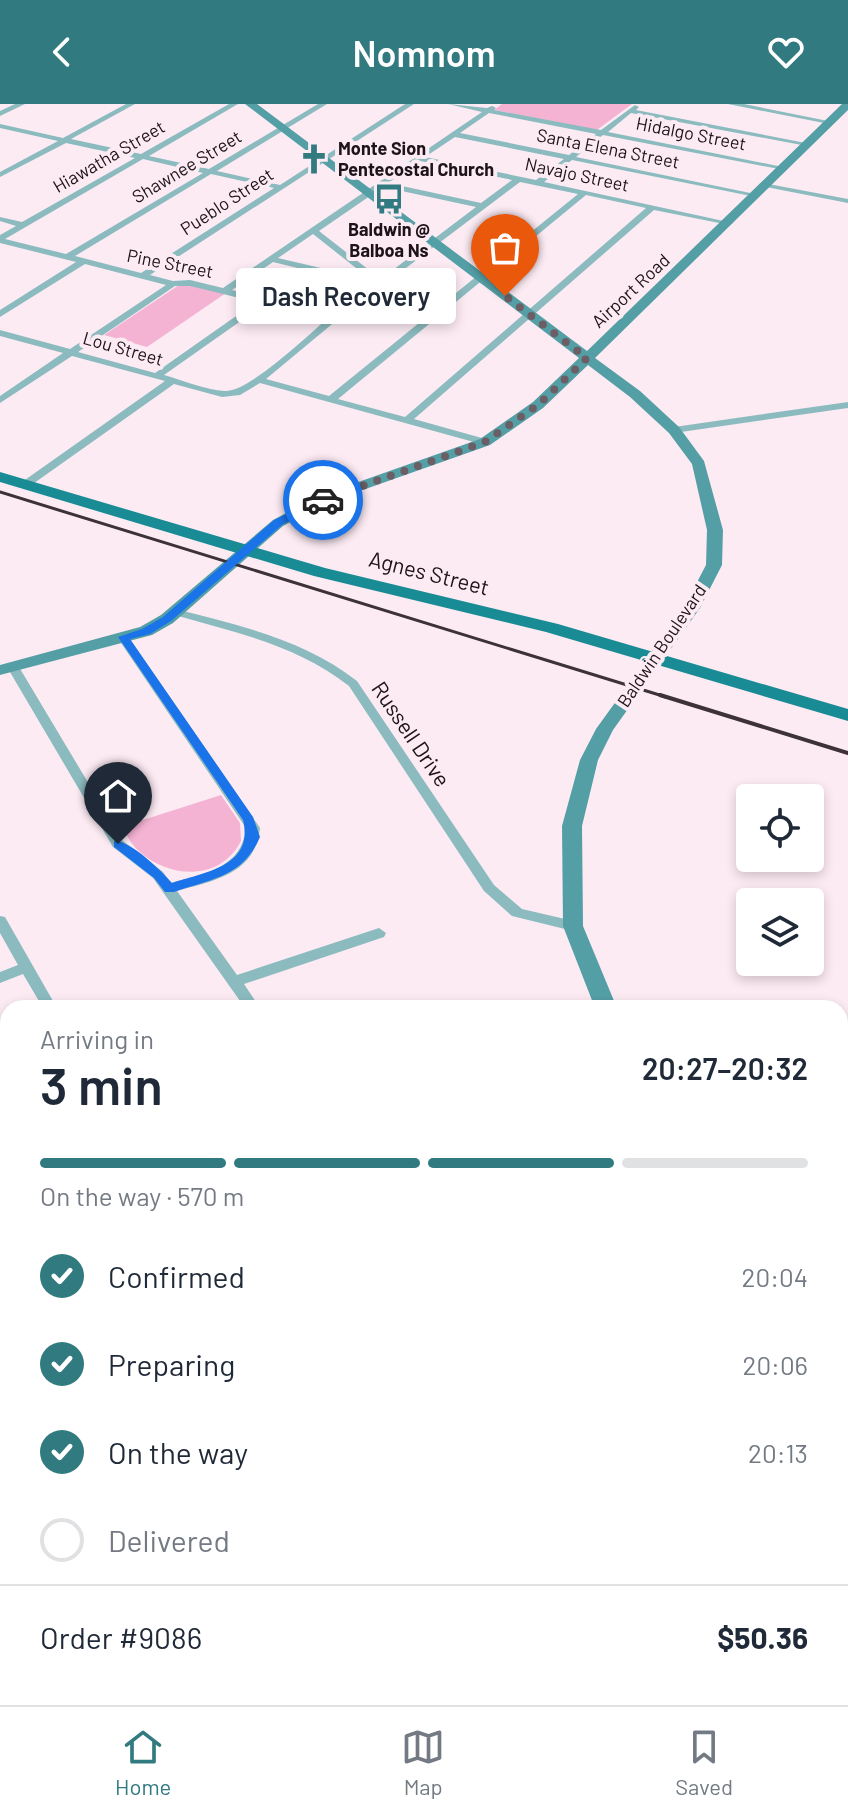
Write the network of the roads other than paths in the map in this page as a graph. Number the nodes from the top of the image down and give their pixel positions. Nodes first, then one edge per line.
1 (21, 104) edge
2 (131, 104) edge
3 (234, 104) edge
4 (250, 104) edge
5 (323, 104) edge
6 (410, 104) edge
7 (452, 104) edge
8 (497, 104) edge
9 (638, 104) edge
10 (732, 104) edge
11 (848, 104) edge
12 (758, 106) edge
13 (487, 111) junction
14 (630, 111) junction
15 (0, 114) edge
16 (829, 122) junction
17 (0, 126) edge
18 (282, 129) junction
19 (602, 133) junction
20 (453, 134) junction
21 (65, 140) junction
22 (807, 144) junction
23 (141, 156) junction
24 (570, 157) junction
25 (418, 158) junction
26 (324, 159) junction
27 (784, 168) junction
28 (209, 172) junction
29 (0, 175) edge
30 (518, 179) junction
31 (538, 183) junction
32 (382, 184) junction
33 (766, 185) junction
34 (280, 187) junction
35 (369, 192) junction
36 (584, 193) junction
37 (756, 195) junction
38 (848, 201) edge
39 (483, 206) junction
40 (652, 207) junction
41 (0, 219) edge
42 (729, 223) junction
43 (23, 225) junction
44 (314, 231) junction
45 (0, 239) edge
46 (435, 242) junction
47 (68, 257) junction
48 (270, 259) junction
49 (84, 261) junction
50 (143, 276) junction
51 (479, 277) junction
52 (356, 280) junction
53 (173, 284) junction
54 (380, 285) junction
55 (225, 291) junction
56 (263, 301) junction
57 (0, 314) edge
58 (530, 315) junction
59 (334, 318) junction
60 (0, 333) edge
61 (72, 351) junction
62 (587, 358) junction
63 (159, 374) junction
64 (173, 380) junction
65 (259, 380) junction
66 (331, 399) junction
67 (0, 400) edge
68 (848, 405) edge
69 (408, 419) junction
70 (674, 430) junction
71 (485, 442) junction
72 (0, 477) edge
73 (26, 484) junction
74 (243, 550) junction
75 (175, 612) junction
76 (123, 637) junction
77 (656, 659) junction
78 (6, 668) edge
79 (848, 715) edge
80 (169, 889) junction
81 (0, 921) edge
82 (573, 926) junction
83 (379, 933) dead end
84 (27, 967) junction
85 (0, 978) edge
86 (235, 981) junction
87 (46, 1000) edge
88 (248, 1000) edge
89 (603, 1000) edge

1 - 15 street
2 - 21 street
3 - 23 street, Hiawatha Street
4 - 18 main road, Baldwin Boulevard
5 - 18 street, Shawnee Street
6 - 26 street, Pueblo Street
7 - 13 street, Hidalgo Street
8 - 13 street
9 - 14 street
10 - 12 street
11 - 16 main road, Airport Road
12 - 16 street
13 - 19 street, Hidalgo Street
13 - 20 street
14 - 19 street
14 - 22 street
16 - 22 main road, Airport Road
17 - 21 street
18 - 26 main road, Baldwin Boulevard
18 - 28 street, Shawnee Street
19 - 24 street
19 - 27 street, Hidalgo Street
20 - 24 street, Santa Elena Street
20 - 25 street
21 - 23 street
21 - 29 street
22 - 27 main road, Airport Road
23 - 28 street
23 - 43 street, Hiawatha Street
24 - 31 street
24 - 37 street, Santa Elena Street
25 - 30 street, Navajo Street
25 - 32 street
26 - 34 street, Pueblo Street
26 - 35 main road, Baldwin Boulevard
27 - 33 main road, Airport Road
28 - 34 street
28 - 47 street, Shawnee Street
30 - 31 street, Navajo Street
30 - 39 street
31 - 36 street, Navajo Street
32 - 35 street
32 - 39 street
33 - 37 main road, Airport Road
33 - 38 street
34 - 50 street, Pueblo Street
35 - 44 street
35 - 46 main road, Baldwin Boulevard
36 - 40 street, Navajo Street
36 - 51 street
37 - 42 main road, Airport Road
39 - 46 street
40 - 42 street, Navajo Street
40 - 58 street
41 - 43 street
42 - 62 main road, Airport Road
43 - 45 street, Hiawatha Street
44 - 48 street
44 - 52 street
45 - 47 street, Pine Street
46 - 51 main road, Baldwin Boulevard
46 - 54 street
47 - 49 street, Pine Street
48 - 52 street
48 - 55 street
49 - 50 street, Pine Street
49 - 57 street
50 - 53 street, Pine Street
51 - 58 main road, Baldwin Boulevard
51 - 66 street
52 - 54 street
53 - 55 street, Pine Street
53 - 61 street
54 - 59 street
55 - 56 street, Pine Street
56 - 59 street, Pine Street
56 - 63 street
58 - 62 main road, Baldwin Boulevard
58 - 69 street
59 - 65 street
60 - 61 street, Lou Street
61 - 63 street, Lou Street
61 - 67 street
62 - 70 main road, Baldwin Boulevard
62 - 71 main road, Airport Road
63 - 64 street, Lou Street
64 - 65 street, Lou Street
64 - 73 street
65 - 66 street
66 - 69 street
68 - 70 street
69 - 71 street
70 - 77 main road, Baldwin Boulevard
71 - 74 main road, Airport Road
72 - 73 main road, Agnes Street
73 - 74 main road, Agnes Street
74 - 75 main road, Airport Road
74 - 77 main road, Agnes Street
75 - 76 main road, Airport Road
75 - 82 street, Russell Drive
76 - 78 main road, Airport Road
76 - 80 street
77 - 79 main road, Agnes Street
77 - 82 main road, Baldwin Boulevard
78 - 80 street
80 - 86 street
81 - 84 street
82 - 89 main road, Baldwin Boulevard
83 - 86 street
84 - 85 street
84 - 87 street
86 - 88 street

